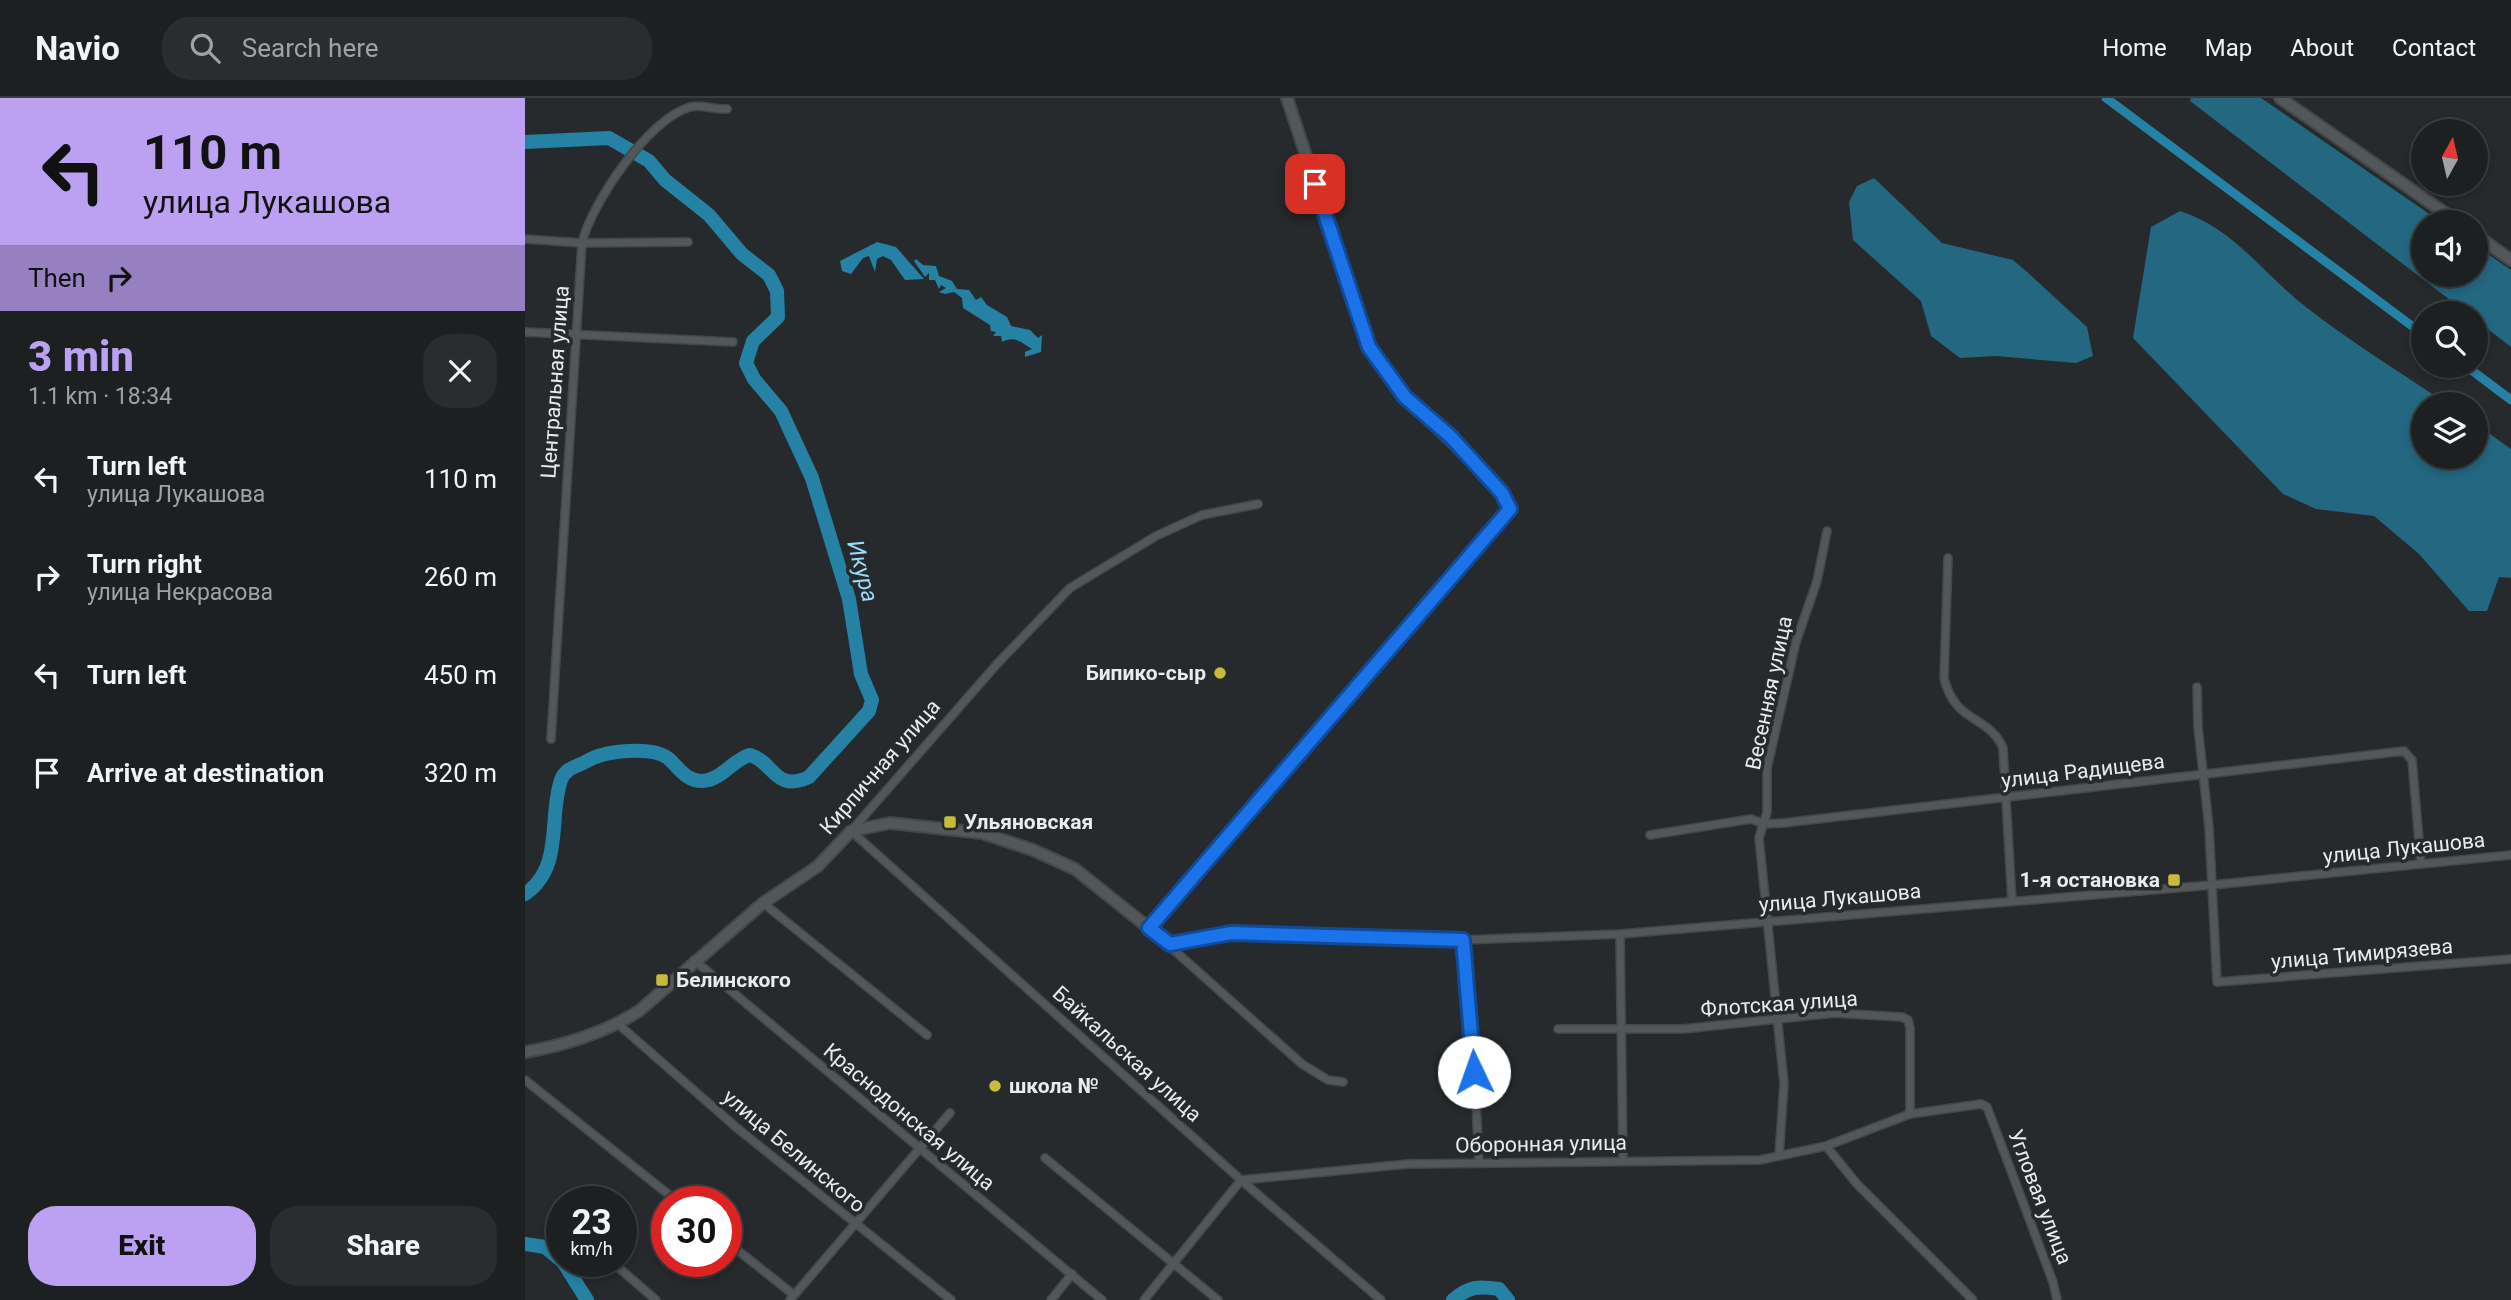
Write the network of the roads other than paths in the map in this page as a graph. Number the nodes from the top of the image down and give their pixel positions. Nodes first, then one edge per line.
1 (1287, 98) edge
2 (2280, 98) edge
3 (727, 109) dead end
4 (2441, 210) edge
5 (525, 239) edge
6 (688, 242) dead end
7 (582, 243) junction
8 (2488, 244) edge
9 (2511, 260) edge
10 (525, 332) edge
11 (576, 335) junction
12 (733, 342) dead end
13 (1258, 504) dead end
14 (1827, 531) dead end
15 (1948, 558) dead end
16 (2197, 687) dead end
17 (551, 739) dead end
18 (2204, 774) junction
19 (2007, 797) junction
20 (1764, 824) junction
21 (851, 831) junction
22 (1650, 835) dead end
23 (2511, 855) edge
24 (2421, 864) junction
25 (2212, 884) junction
26 (2012, 901) junction
27 (762, 904) junction
28 (1765, 922) junction
29 (1149, 928) junction
30 (1621, 934) junction
31 (1463, 940) junction
32 (1170, 944) junction
33 (2511, 958) edge
34 (694, 961) junction
35 (1778, 1020) junction
36 (618, 1024) junction
37 (1621, 1027) junction
38 (1558, 1029) dead end
39 (927, 1035) dead end
40 (525, 1052) edge
41 (525, 1080) edge
42 (1343, 1082) dead end
43 (1987, 1107) joint
44 (950, 1113) dead end
45 (1910, 1114) junction
46 (1826, 1146) junction
47 (919, 1147) junction
48 (1779, 1156) junction
49 (1045, 1158) dead end
50 (1623, 1160) junction
51 (1479, 1163) junction
52 (1241, 1180) junction
53 (658, 1186) edge
54 (857, 1225) junction
55 (742, 1255) edge
56 (1173, 1264) junction
57 (1072, 1274) junction
58 (629, 1277) edge
59 (792, 1297) edge
60 (656, 1300) edge
61 (951, 1300) edge
62 (1051, 1300) edge
63 (1102, 1300) edge
64 (1144, 1300) edge
65 (1217, 1300) edge
66 (1381, 1300) edge
67 (1973, 1300) edge
68 (2057, 1300) edge

1 - 29 street
2 - 4 street
3 - 7 street, Центральная улица
5 - 7 street
6 - 7 street
7 - 11 street, Центральная улица
8 - 9 street
10 - 11 street
11 - 12 street
11 - 17 street, Центральная улица
13 - 21 street, Кирпичная улица
14 - 20 street, Весенняя улица
15 - 19 street
16 - 18 street
18 - 19 street, улица Радищева
18 - 24 street, улица Радищева
18 - 25 street
19 - 20 street, улица Радищева
19 - 26 street
20 - 22 street, улица Радищева
20 - 28 street, Весенняя улица
21 - 27 street, Кирпичная улица
21 - 29 street
21 - 52 street, Байкальская улица
23 - 24 street, улица Лукашова
24 - 25 street, улица Лукашова
25 - 26 street, улица Лукашова
25 - 33 street, улица Тимирязева
26 - 28 street, улица Лукашова
27 - 34 street, Кирпичная улица
27 - 39 street
28 - 30 street, улица Лукашова
28 - 35 street, Весенняя улица
29 - 32 street
30 - 31 street, улица Лукашова
30 - 37 street
31 - 32 street, улица Лукашова
31 - 51 street
32 - 42 street
34 - 36 street, Кирпичная улица
34 - 47 street, Краснодонская улица
35 - 37 street, Флотская улица
35 - 45 street, Флотская улица
35 - 48 street, Весенняя улица
36 - 40 street, Кирпичная улица
36 - 54 street, улица Белинского
37 - 38 street, Флотская улица
37 - 50 street
41 - 53 street
43 - 45 street, Оборонная улица
43 - 68 street, Угловая улица
44 - 47 street
45 - 46 street, Оборонная улица
46 - 48 street, Оборонная улица
46 - 67 street
47 - 54 street
47 - 57 street, Краснодонская улица
48 - 50 street, Оборонная улица
49 - 56 street
50 - 51 street, Оборонная улица
51 - 52 street, Оборонная улица
52 - 56 street
52 - 66 street, Байкальская улица
54 - 59 street
54 - 61 street, улица Белинского
55 - 59 street
56 - 64 street
56 - 65 street
57 - 62 street
57 - 63 street, Краснодонская улица
58 - 60 street

